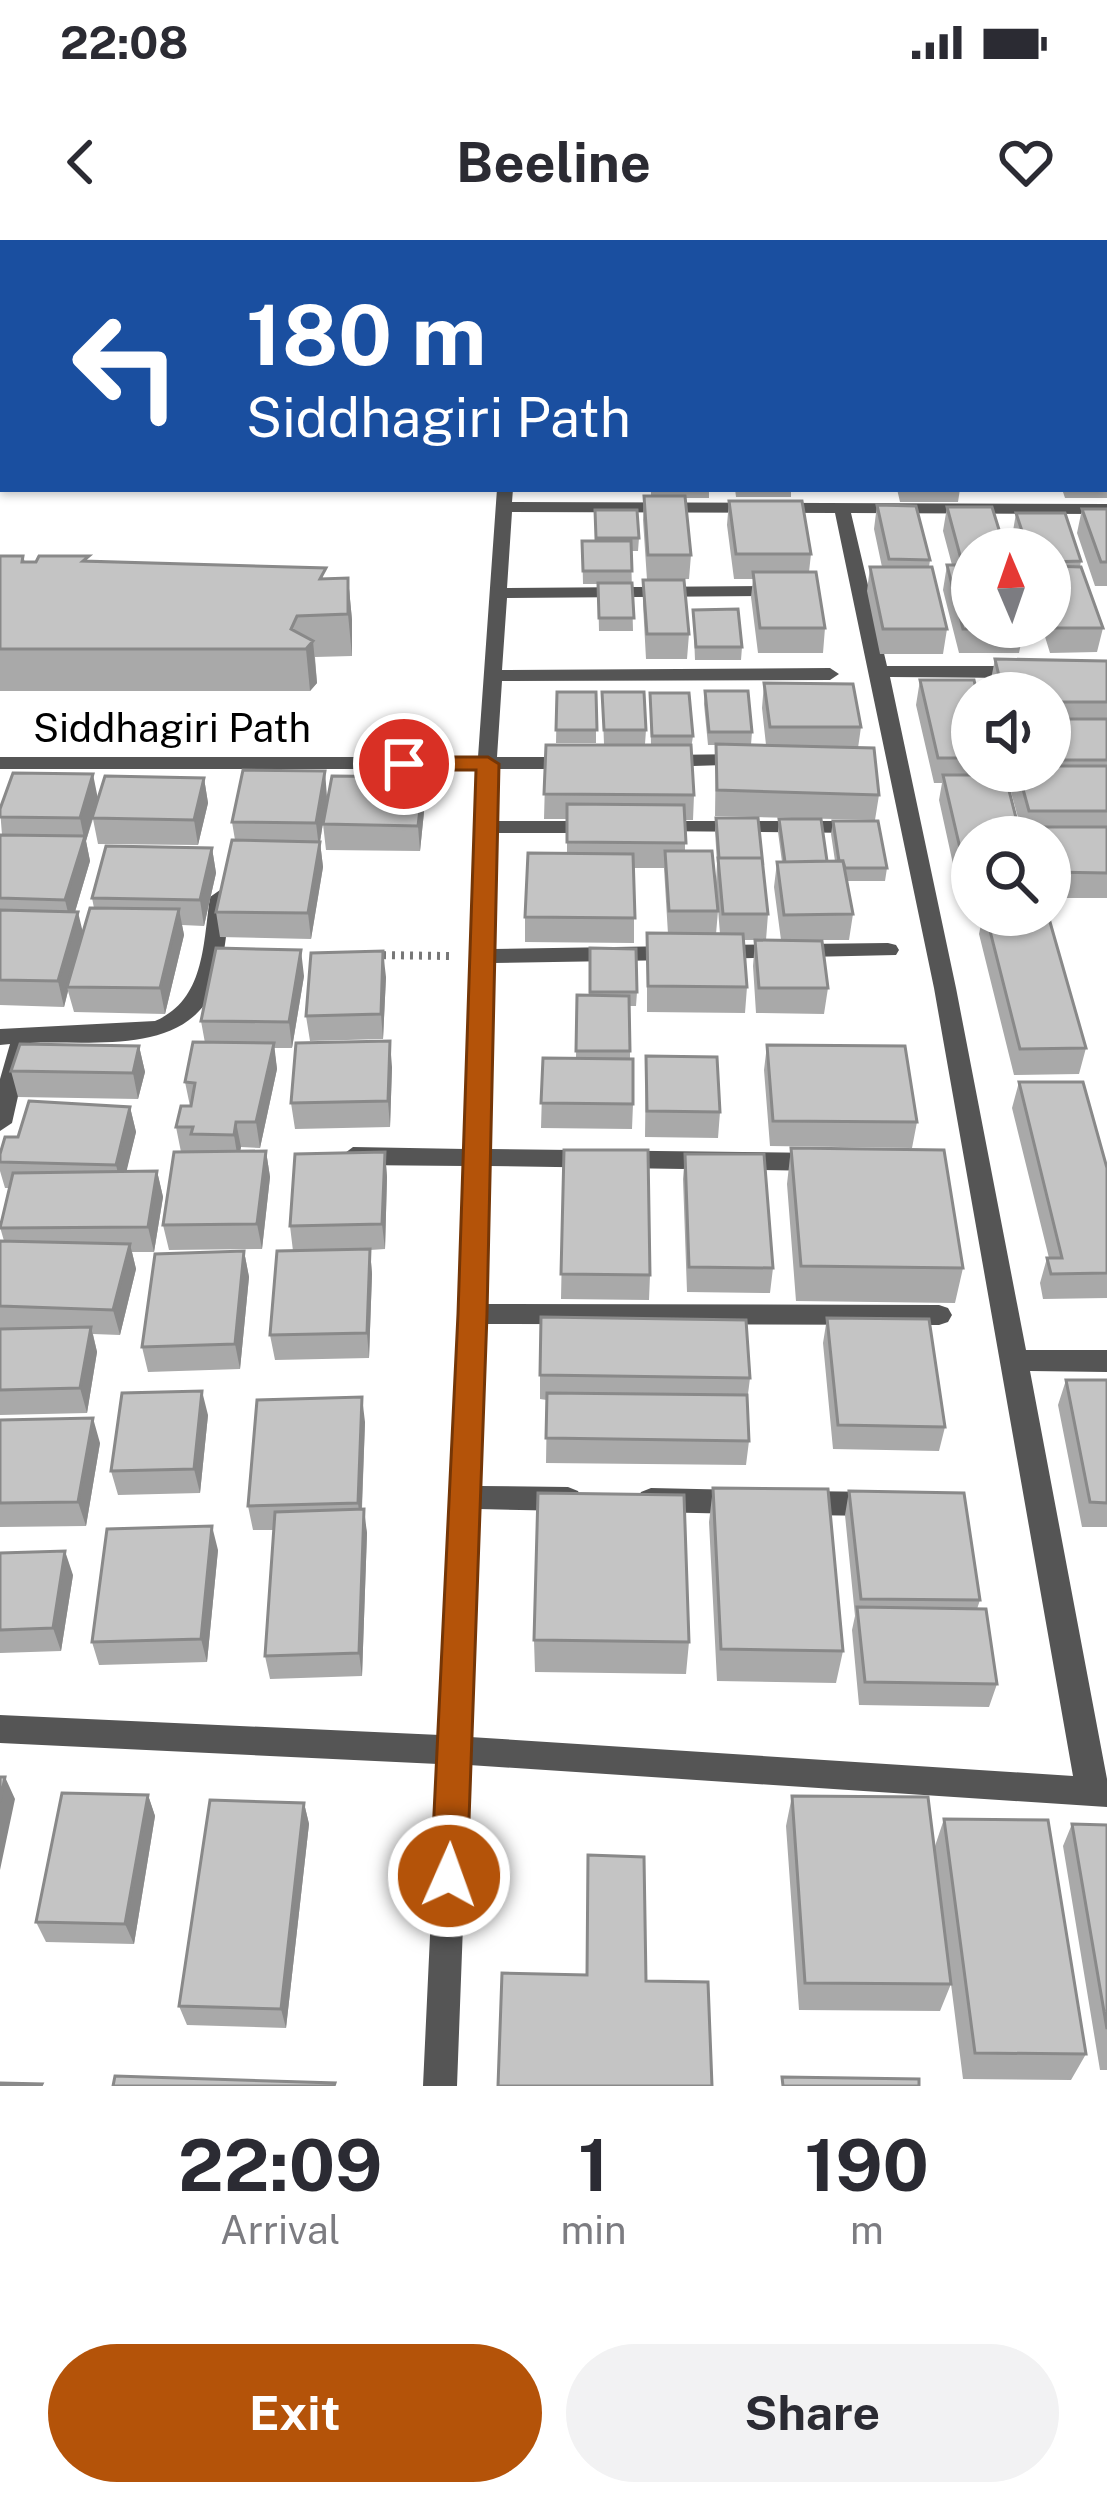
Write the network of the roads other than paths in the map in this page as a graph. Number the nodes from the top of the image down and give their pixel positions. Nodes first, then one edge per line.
1 (727, 240) edge
2 (928, 240) edge
3 (505, 498) edge
4 (842, 508) junction
5 (1107, 509) edge
6 (790, 591) edge
7 (500, 593) junction
8 (880, 671) junction
9 (1046, 672) edge
10 (830, 674) dead end
11 (494, 676) junction
12 (766, 760) edge
13 (650, 761) edge
14 (604, 762) edge
15 (0, 763) edge
16 (488, 764) junction
17 (485, 827) junction
18 (862, 827) edge
19 (220, 897) edge
20 (888, 950) dead end
21 (481, 956) junction
22 (11, 1037) edge
23 (0, 1123) edge
24 (325, 1156) edge
25 (474, 1157) junction
26 (845, 1162) edge
27 (473, 1314) junction
28 (939, 1315) dead end
29 (1016, 1360) junction
30 (1107, 1361) edge
31 (463, 1497) junction
32 (898, 1504) edge
33 (0, 1729) edge
34 (454, 1750) junction
35 (1099, 1793) edge
36 (440, 2086) edge

1 - 2 street
3 - 4 street
3 - 7 street
4 - 5 street
4 - 8 street
6 - 7 street
7 - 11 street
8 - 9 street
8 - 29 street
10 - 11 street
11 - 16 street
12 - 13 street
14 - 16 street, Siddhagiri Path
15 - 16 street, Siddhagiri Path
16 - 17 street
17 - 18 street
17 - 21 street
19 - 22 street
20 - 21 street
21 - 25 street
22 - 23 street
24 - 25 street
25 - 26 street
25 - 27 street
27 - 28 street
27 - 31 street
29 - 30 street
29 - 35 street
31 - 32 street
31 - 34 street
33 - 34 street
34 - 35 street
34 - 36 street

